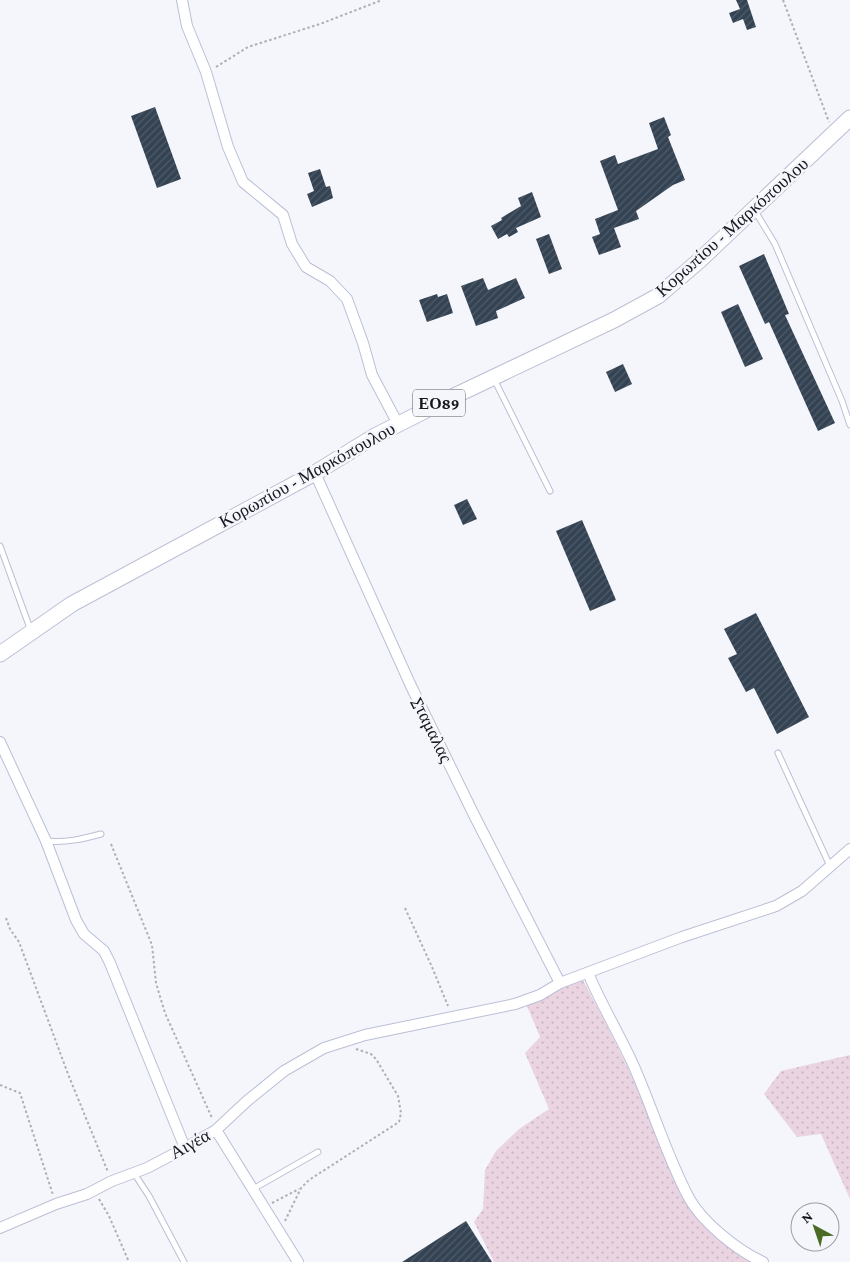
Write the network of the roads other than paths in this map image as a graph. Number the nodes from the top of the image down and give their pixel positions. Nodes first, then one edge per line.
1 (182, 0) edge
2 (850, 118) edge
3 (754, 209) junction
4 (492, 377) junction
5 (398, 424) junction
6 (850, 425) edge
7 (315, 473) junction
8 (550, 490) dead end
9 (0, 546) edge
10 (31, 631) junction
11 (0, 654) edge
12 (0, 742) edge
13 (778, 753) dead end
14 (101, 834) dead end
15 (46, 841) junction
16 (850, 850) edge
17 (831, 866) junction
18 (588, 974) junction
19 (560, 983) junction
20 (216, 1130) junction
21 (185, 1148) junction
22 (318, 1152) dead end
23 (134, 1173) junction
24 (253, 1189) junction
25 (0, 1228) edge
26 (184, 1262) edge
27 (298, 1262) edge
28 (763, 1262) edge

1 - 5 street
2 - 3 main road, Κορωπίου - Μαρκόπουλου / ΕΟ89
3 - 4 main road, Κορωπίου - Μαρκόπουλου / ΕΟ89
3 - 6 lane
4 - 5 main road, Κορωπίου - Μαρκόπουλου / ΕΟ89
4 - 8 lane
5 - 7 main road, Κορωπίου - Μαρκόπουλου / ΕΟ89
7 - 10 main road, Κορωπίου - Μαρκόπουλου / ΕΟ89
7 - 19 street, Σταμαλας
9 - 10 lane
10 - 11 main road, Κορωπίου - Μαρκόπουλου / ΕΟ89
12 - 15 street
13 - 17 lane
14 - 15 lane
15 - 21 street
16 - 17 street, Αιγέα
17 - 18 street, Αιγέα
18 - 19 street, Αιγέα
18 - 28 street
19 - 20 street, Αιγέα
20 - 21 street, Αιγέα
20 - 24 street
21 - 23 street, Αιγέα
22 - 24 lane
23 - 25 street, Αιγέα
23 - 26 lane
24 - 27 street

